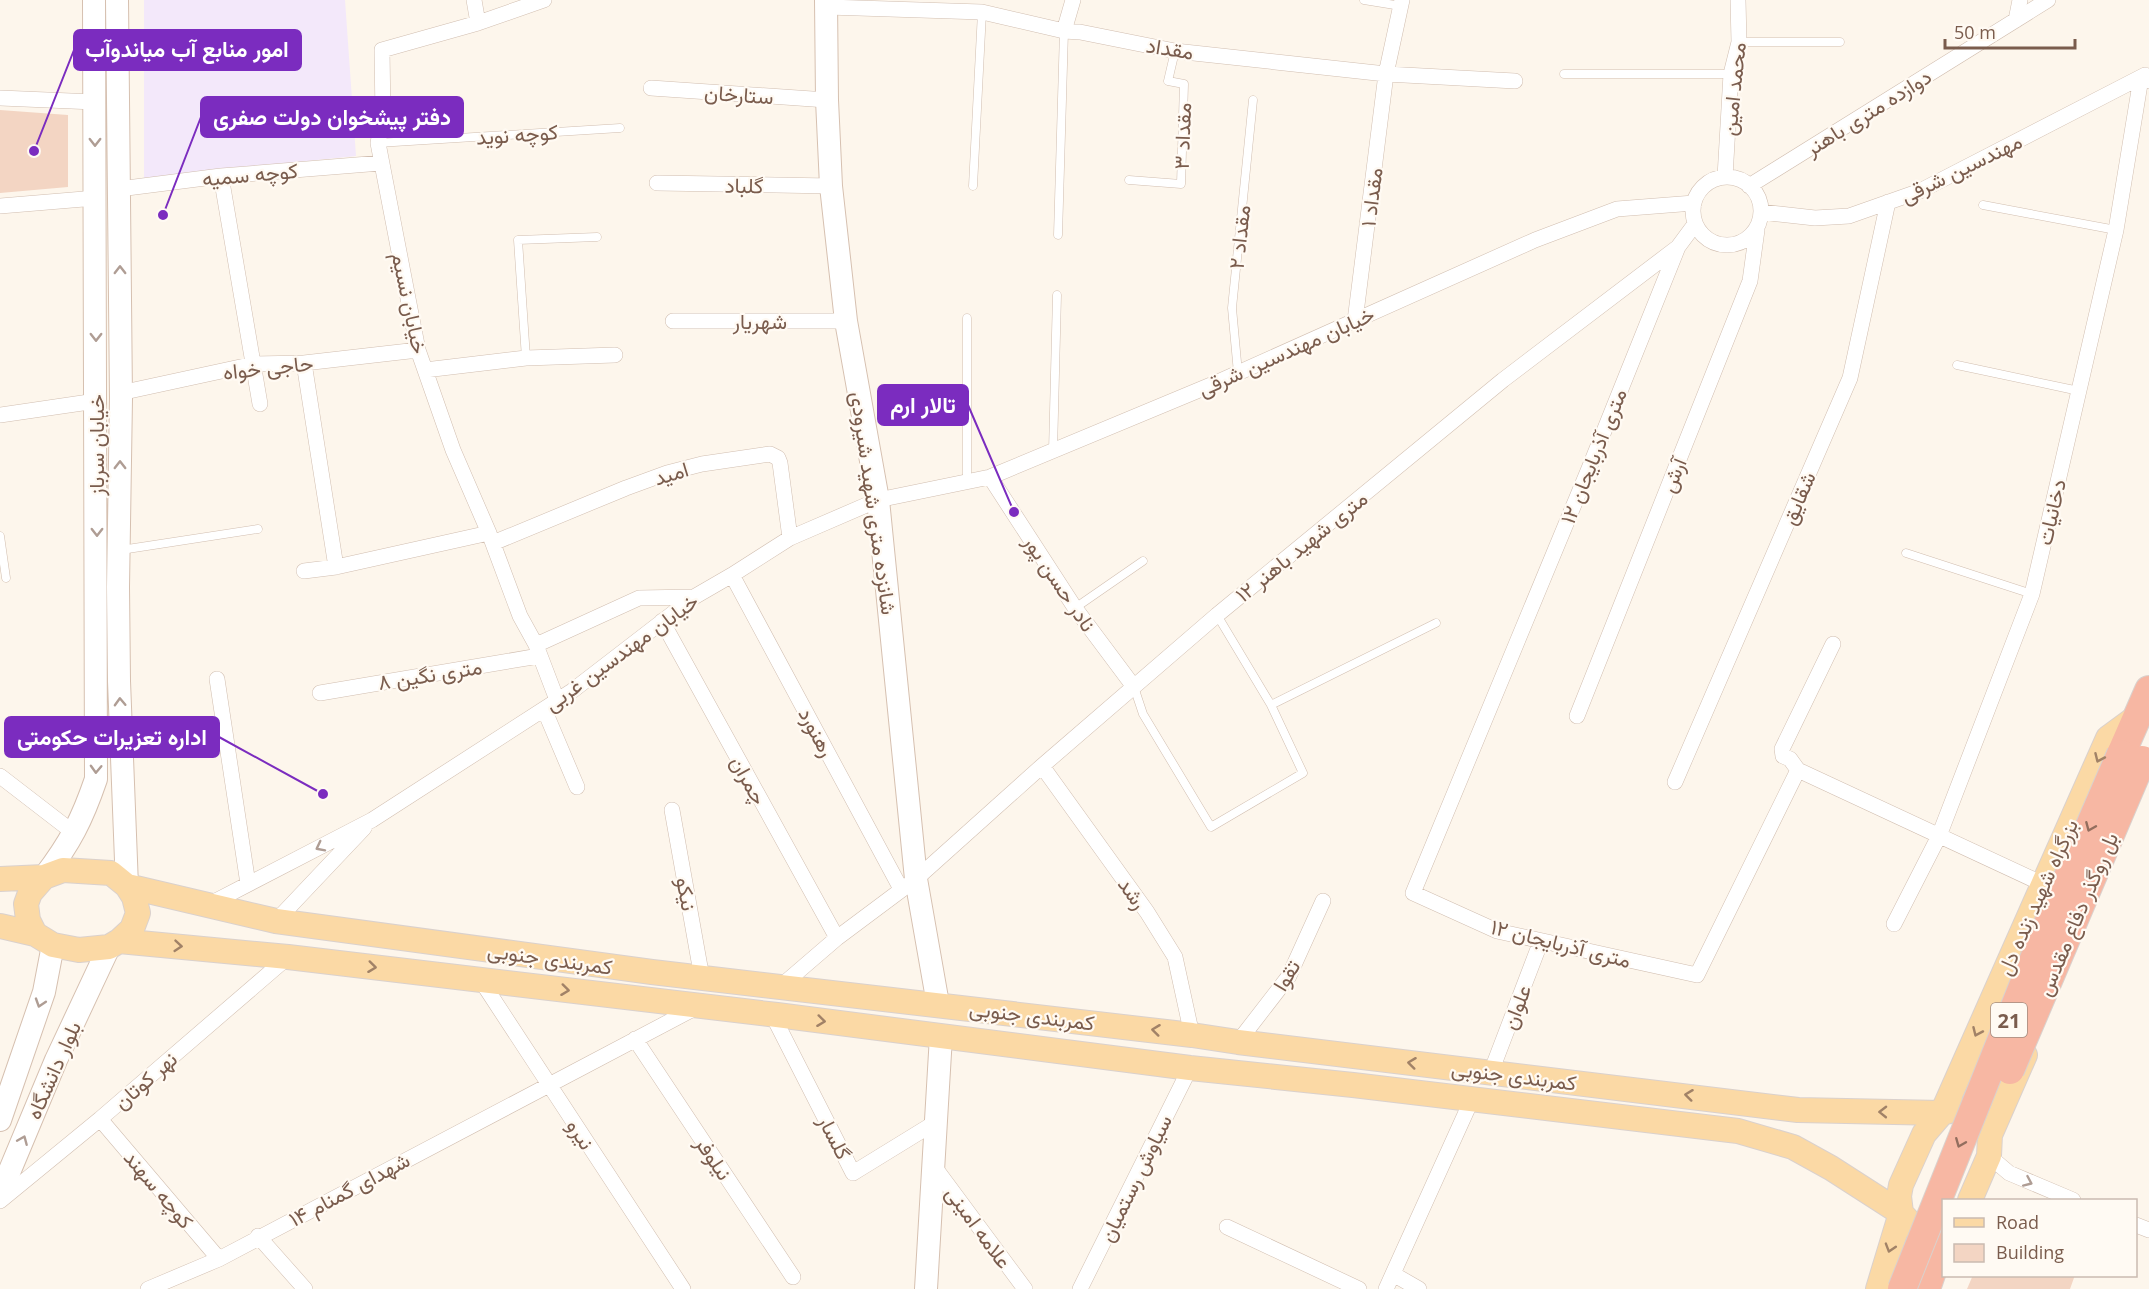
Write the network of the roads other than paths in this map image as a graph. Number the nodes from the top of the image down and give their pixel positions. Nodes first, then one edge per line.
1 (94, 0) edge
2 (117, 0) edge
3 (474, 0) edge
4 (1073, 0) edge
5 (1364, 0) edge
6 (1737, 0) edge
7 (2020, 0) edge
8 (2048, 0) edge
9 (539, 1) edge
10 (826, 3) edge
11 (1402, 3) edge
12 (982, 12) junction
13 (2016, 20) junction
14 (478, 23) junction
15 (1064, 32) junction
16 (1739, 42) junction
17 (1840, 42) dead end
18 (1175, 51) junction
19 (1386, 74) junction
20 (1564, 74) dead end
21 (1731, 74) junction
22 (2146, 77) edge
23 (1515, 81) dead end
24 (651, 88) dead end
25 (0, 98) edge
26 (827, 100) junction
27 (1253, 100) dead end
28 (95, 102) junction
29 (620, 128) dead end
30 (378, 143) junction
31 (381, 163) junction
32 (221, 176) junction
33 (1725, 177) junction
34 (1129, 180) dead end
35 (657, 183) dead end
36 (831, 186) junction
37 (973, 186) dead end
38 (1749, 186) junction
39 (119, 189) junction
40 (96, 198) junction
41 (1888, 202) junction
42 (1694, 203) junction
43 (1983, 205) dead end
44 (0, 206) edge
45 (1761, 212) junction
46 (1695, 224) junction
47 (1757, 230) junction
48 (2116, 230) junction
49 (1058, 235) dead end
50 (597, 237) dead end
51 (1678, 247) junction
52 (1057, 295) dead end
53 (967, 318) dead end
54 (673, 321) dead end
55 (846, 321) junction
56 (1355, 321) junction
57 (418, 350) junction
58 (615, 355) dead end
59 (526, 358) junction
60 (304, 363) junction
61 (254, 364) junction
62 (1957, 365) dead end
63 (425, 370) junction
64 (1238, 373) junction
65 (2079, 391) junction
66 (120, 393) junction
67 (96, 401) junction
68 (260, 404) dead end
69 (0, 415) edge
70 (1053, 451) junction
71 (990, 477) junction
72 (967, 482) junction
73 (878, 500) junction
74 (258, 529) dead end
75 (0, 536) edge
76 (491, 538) junction
77 (790, 538) junction
78 (119, 550) junction
79 (1906, 553) dead end
80 (1143, 561) dead end
81 (336, 567) junction
82 (304, 571) dead end
83 (732, 575) junction
84 (6, 578) dead end
85 (2032, 594) junction
86 (694, 597) junction
87 (1075, 608) junction
88 (1216, 615) junction
89 (107, 617) junction
90 (662, 621) junction
91 (1436, 623) dead end
92 (1833, 644) dead end
93 (538, 650) junction
94 (217, 679) dead end
95 (1134, 687) junction
96 (2149, 690) edge
97 (320, 693) dead end
98 (551, 704) junction
99 (1271, 705) junction
100 (1577, 716) dead end
101 (2138, 716) junction
102 (2140, 760) edge
103 (1042, 766) junction
104 (1798, 770) junction
105 (0, 776) edge
106 (1675, 783) dead end
107 (577, 787) dead end
108 (672, 810) dead end
109 (372, 820) junction
110 (74, 833) junction
111 (1939, 836) junction
112 (44, 877) junction
113 (0, 879) edge
114 (248, 884) junction
115 (909, 884) junction
116 (2043, 884) junction
117 (127, 886) junction
118 (1323, 901) dead end
119 (208, 905) junction
120 (276, 921) junction
121 (1893, 924) dead end
122 (0, 926) edge
123 (321, 926) junction
124 (837, 938) junction
125 (44, 940) junction
126 (1541, 940) junction
127 (114, 944) junction
128 (288, 957) junction
129 (314, 960) junction
130 (702, 978) junction
131 (480, 979) junction
132 (780, 987) junction
133 (938, 1004) junction
134 (699, 1006) junction
135 (772, 1014) junction
136 (1192, 1035) junction
137 (941, 1036) junction
138 (635, 1039) junction
139 (1238, 1042) junction
140 (1965, 1059) junction
141 (1190, 1068) junction
142 (1491, 1072) junction
143 (2017, 1073) junction
144 (548, 1084) junction
145 (1472, 1099) junction
146 (1742, 1101) junction
147 (1942, 1113) junction
148 (100, 1119) junction
149 (0, 1120) edge
150 (936, 1122) junction
151 (1738, 1131) junction
152 (1989, 1145) junction
153 (933, 1165) junction
154 (0, 1194) edge
155 (1958, 1199) edge
156 (1970, 1199) edge
157 (2070, 1199) edge
158 (0, 1201) edge
159 (1901, 1213) junction
160 (1227, 1227) dead end
161 (1942, 1231) edge
162 (258, 1236) junction
163 (1942, 1242) edge
164 (219, 1259) junction
165 (1393, 1274) junction
166 (793, 1277) dead end
167 (148, 1289) edge
168 (305, 1289) edge
169 (683, 1289) edge
170 (926, 1289) edge
171 (1025, 1289) edge
172 (1080, 1289) edge
173 (1359, 1289) edge
174 (1386, 1289) edge
175 (1419, 1289) edge
176 (1878, 1289) edge
177 (1902, 1289) edge
178 (1926, 1289) edge

1 - 28 main road, خیابان سرباز
2 - 39 main road, خیابان سرباز
3 - 14 street
4 - 15 street
5 - 11 lane
6 - 16 street, محمد امین
7 - 13 street
8 - 13 street, دوازده متری باهنر
9 - 14 street, خیابان نسیم
10 - 12 street, مقداد
10 - 26 main road, شانزده متری شهید شیرودی
11 - 19 street, مقداد ۱
12 - 15 street, مقداد
12 - 37 lane
13 - 38 street, دوازده متری باهنر
14 - 30 street, خیابان نسیم
15 - 18 street, مقداد
15 - 49 lane
16 - 17 lane
16 - 21 street, محمد امین
18 - 19 street, مقداد
18 - 34 lane, مقداد ۳
19 - 23 street, مقداد
19 - 56 street, مقداد ۱
20 - 21 lane
21 - 33 street, محمد امین
22 - 41 street, مهندسین شرقی
22 - 48 street, دخانیات
24 - 26 street, ستارخان
25 - 28 street
26 - 36 main road, شانزده متری شهید شیرودی
27 - 64 lane, مقداد ۲
28 -> 40 main road, خیابان سرباز
29 - 30 lane, کوچه نوید
30 - 31 street, خیابان نسیم
31 - 32 street, کوچه سمیه
31 - 57 street, خیابان نسیم
32 - 39 street, کوچه سمیه
32 - 61 street
33 - 38 street
33 - 42 street
35 - 36 street, گلباد
36 - 55 main road, شانزده متری شهید شیرودی
38 - 45 street
66 -> 39 main road, خیابان سرباز
40 - 44 street
40 -> 67 main road, خیابان سرباز
41 - 45 street, مهندسین شرقی
41 - 106 street, شقایق
42 - 46 street
42 - 56 street, خیابان مهندسین شرقی
43 - 48 lane
45 - 47 street
46 - 47 street
46 - 51 street, ۱۲ متری شهید باهنر
47 - 100 street, آرش
48 - 65 street, دخانیات
50 - 59 lane
51 - 88 street, ۱۲ متری شهید باهنر
51 - 126 street, ۱۲ متری آذربایجان
52 - 70 lane
53 - 72 lane
54 - 55 street, شهریار
55 - 73 main road, شانزده متری شهید شیرودی
56 - 64 street, خیابان مهندسین شرقی
57 - 60 street, حاجی خواه
57 - 63 street, خیابان نسیم
58 - 59 street
59 - 63 street
60 - 61 street, حاجی خواه
60 - 81 street
61 - 66 street, حاجی خواه
61 - 68 street
62 - 65 lane
63 - 76 street, خیابان نسیم
64 - 70 street, خیابان مهندسین شرقی
65 - 85 street, دخانیات
78 -> 66 main road, خیابان سرباز
67 - 69 street
67 -> 89 main road, خیابان سرباز
70 - 71 street, خیابان مهندسین شرقی
71 - 72 street, خیابان مهندسین شرقی
71 - 87 street, نادر حسن پور
72 - 73 street, خیابان مهندسین شرقی
73 - 77 street, خیابان مهندسین غربی
73 - 115 main road, شانزده متری شهید شیرودی
74 - 78 lane
75 - 84 lane
76 - 77 street, امید
76 - 81 street
76 - 93 street, خیابان نسیم
77 - 83 street, خیابان مهندسین غربی
78 - 89 main road, خیابان سرباز
79 - 85 lane
80 - 87 lane
81 - 82 street
83 - 86 street, خیابان مهندسین غربی
83 - 115 street, رهنورد
85 - 111 street, دخانیات
86 - 90 street, خیابان مهندسین غربی
86 - 93 street, ۸ متری نگین
87 - 95 street, نادر حسن پور
88 - 95 street, ۱۲ متری شهید باهنر
88 - 99 lane
89 -> 110 main road, خیابان سرباز
117 -> 89 main road, خیابان سرباز
90 - 98 street, خیابان مهندسین غربی
90 - 124 street, چمران
91 - 99 lane
92 - 104 street
93 - 97 street, ۸ متری نگین
93 - 98 street, خیابان نسیم
94 - 114 street
95 - 99 lane
95 - 103 street, ۱۲ متری شهید باهنر
96 - 101 highway, 21
98 - 107 street, خیابان نسیم
98 - 109 street, خیابان مهندسین غربی
101 - 102 highway, 21
101 -> 116 main road, بزرگراه شهید زنده دل
102 - 143 main road
102 - 155 highway, بل روگذر دفاع مقدس / 21, bridge
102 -> 177 highway, 21, bridge
103 - 115 street, ۱۲ متری شهید باهنر
103 - 136 street, رشد
104 - 111 street
104 - 126 street, ۱۲ متری آذربایجان
105 - 110 street
108 - 130 street, نیکو
109 -> 114 street
109 - 120 street
110 - 112 main road, خیابان سرباز
111 - 116 street
111 - 121 street, دخانیات
112 - 113 main road
112 - 117 main road
112 - 125 main road
114 - 119 street
115 - 124 street, ۱۲ متری شهید باهنر
115 - 133 main road, شانزده متری شهید شیرودی
116 -> 140 main road, بزرگراه شهید زنده دل
117 - 119 main road, کمربندی جنوبی
117 - 127 main road
118 - 139 street, تقوا
119 - 120 main road, کمربندی جنوبی
120 - 123 main road, کمربندی جنوبی
122 - 125 main road
123 - 129 main road
123 - 130 main road, کمربندی جنوبی
124 - 132 street, ۱۲ متری شهید باهنر
125 - 127 main road
125 -> 149 main road, بلوار دانشگاه
126 - 142 street, علوان
127 -> 128 main road, کمربندی جنوبی
154 -> 127 main road, بلوار دانشگاه
128 - 129 main road, کمربندی جنوبی
128 - 148 street, نهر کوتان
129 -> 131 main road, کمربندی جنوبی
130 - 132 main road, کمربندی جنوبی
131 -> 134 main road, کمربندی جنوبی
131 - 144 street, نیرو
132 - 133 main road, کمربندی جنوبی
136 -> 133 main road, کمربندی جنوبی
133 - 137 main road
134 - 135 main road, کمربندی جنوبی
134 - 138 street, ۱۴ شهدای گمنام
135 -> 137 main road, کمربندی جنوبی
135 - 150 street, گلسار
136 - 139 main road, کمربندی جنوبی
137 - 141 main road, کمربندی جنوبی
137 - 150 main road
138 - 144 street, ۱۴ شهدای گمنام
138 - 166 street, نیلوفر
142 -> 139 main road, کمربندی جنوبی
140 - 143 main road
140 - 147 main road, بزرگراه شهید زنده دل
141 - 145 main road, کمربندی جنوبی
141 - 172 street, سیاوش رستمیان
146 -> 142 main road, کمربندی جنوبی
143 - 152 main road
144 - 162 street, ۱۴ شهدای گمنام
144 - 169 street, نیرو
145 - 151 main road, کمربندی جنوبی
145 - 165 street
147 -> 146 main road, کمربندی جنوبی
146 - 151 main road
147 - 152 main road, کمربندی جنوبی
147 - 159 main road, بزرگراه شهید زنده دل
148 - 158 street, نهر کوتان
148 - 164 street, کوچه سهند
150 - 153 main road
151 - 159 main road, کمربندی جنوبی
152 - 156 main road
152 -> 157 street
153 - 170 main road
153 - 171 street, علامه امینی
159 - 161 main road, کمربندی جنوبی
159 -> 176 main road, بزرگراه شهید زنده دل
160 - 173 street
162 - 164 street, ۱۴ شهدای گمنام
162 - 168 street
163 - 178 highway
164 - 167 street, ۱۴ شهدای گمنام
165 - 174 street
165 - 175 street

